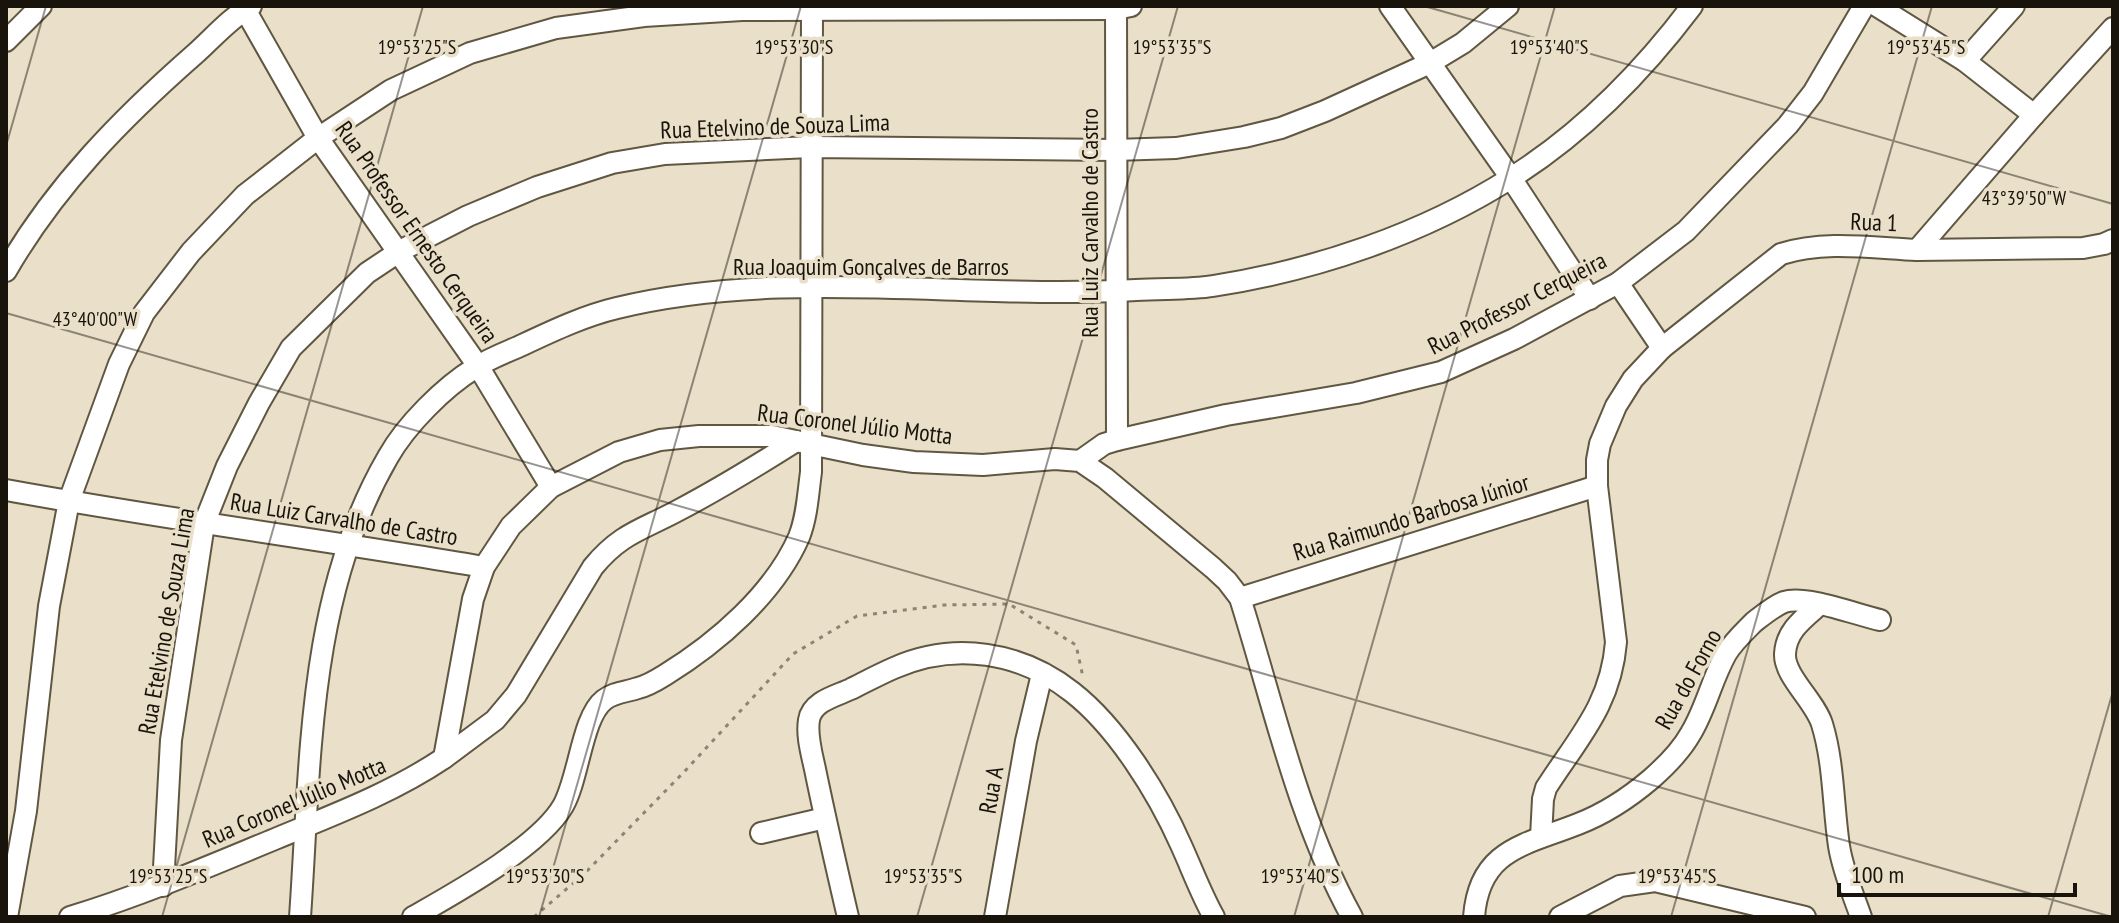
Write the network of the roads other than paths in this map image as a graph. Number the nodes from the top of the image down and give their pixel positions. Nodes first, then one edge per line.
1 (41, 6) edge
2 (1390, 6) edge
3 (1508, 6) edge
4 (1692, 6) edge
5 (1864, 6) edge
6 (1877, 6) edge
7 (2014, 6) edge
8 (246, 7) edge
9 (812, 7) edge
10 (1121, 7) edge
11 (2113, 28) edge
12 (6, 41) edge
13 (1965, 61) junction
14 (1430, 63) junction
15 (2034, 115) junction
16 (318, 138) junction
17 (810, 147) junction
18 (1115, 150) junction
19 (1511, 178) junction
20 (2113, 240) edge
21 (1917, 250) junction
22 (400, 251) junction
23 (6, 271) edge
24 (1618, 283) junction
25 (810, 286) junction
26 (1114, 292) junction
27 (1590, 299) junction
28 (1662, 348) junction
29 (478, 366) junction
30 (1117, 440) junction
31 (803, 443) junction
32 (1080, 461) junction
33 (1597, 486) junction
34 (551, 487) junction
35 (6, 490) edge
36 (69, 501) junction
37 (204, 524) junction
38 (347, 545) junction
39 (484, 567) junction
40 (1240, 598) junction
41 (1819, 605) junction
42 (1880, 620) dead end
43 (1042, 674) junction
44 (444, 758) junction
45 (825, 818) junction
46 (306, 826) junction
47 (761, 833) dead end
48 (1541, 837) junction
49 (163, 886) junction
50 (7, 917) edge
51 (70, 917) edge
52 (300, 917) edge
53 (413, 917) edge
54 (848, 917) edge
55 (995, 917) edge
56 (1214, 917) edge
57 (1352, 917) edge
58 (1474, 917) edge
59 (1560, 917) edge
60 (1805, 917) edge
61 (1861, 917) edge

1 - 12 street
2 - 14 street
3 - 14 street, Rua Etelvino de Souza Lima
4 - 19 street, Rua Joaquim Gonçalves de Barros
5 - 24 street, Rua Professor Cerqueira
6 - 13 street
7 - 13 street
8 - 16 street, Rua Professor Ernesto Cerqueira
8 - 23 street
9 - 10 street
9 - 16 street
9 - 17 street
10 - 18 street, Rua Luiz Carvalho de Castro
11 - 15 street, Rua 1
13 - 15 street
14 - 18 street, Rua Etelvino de Souza Lima
14 - 19 street
15 - 21 street, Rua 1
16 - 22 street, Rua Professor Ernesto Cerqueira
16 - 36 street
17 - 18 street, Rua Etelvino de Souza Lima
17 - 22 street, Rua Etelvino de Souza Lima
17 - 25 street
18 - 26 street, Rua Luiz Carvalho de Castro
19 - 26 street, Rua Joaquim Gonçalves de Barros
19 - 27 street
20 - 21 street
21 - 28 street, Rua 1
22 - 29 street, Rua Professor Ernesto Cerqueira
22 - 37 street, Rua Etelvino de Souza Lima
24 - 27 street, Rua Professor Cerqueira
24 - 28 street
25 - 26 street, Rua Joaquim Gonçalves de Barros
25 - 29 street, Rua Joaquim Gonçalves de Barros
25 - 31 street
26 - 30 street, Rua Luiz Carvalho de Castro
27 - 30 street, Rua Professor Cerqueira
28 - 33 street, Rua 1
29 - 34 street, Rua Professor Ernesto Cerqueira
29 - 38 street, Rua Joaquim Gonçalves de Barros
30 - 32 street, Rua Professor Cerqueira
31 - 32 street, Rua Coronel Júlio Motta
31 - 34 street, Rua Coronel Júlio Motta
31 - 44 street
31 - 53 street
32 - 40 street
33 - 40 street, Rua Raimundo Barbosa Júnior
33 - 48 street, Rua 1
34 - 39 street, Rua Coronel Júlio Motta
35 - 36 street, Rua Luiz Carvalho de Castro
36 - 37 street, Rua Luiz Carvalho de Castro
36 - 50 street
37 - 38 street, Rua Luiz Carvalho de Castro
37 - 49 street, Rua Etelvino de Souza Lima
38 - 39 street, Rua Luiz Carvalho de Castro
38 - 46 street, Rua Joaquim Gonçalves de Barros
39 - 44 street, Rua Coronel Júlio Motta
40 - 57 street
41 - 42 street, Rua do Forno
41 - 48 street, Rua do Forno
41 - 61 street
43 - 45 street
43 - 55 street, Rua A
43 - 56 street
44 - 46 street, Rua Coronel Júlio Motta
45 - 47 street
45 - 54 street
46 - 49 street, Rua Coronel Júlio Motta
46 - 52 street, Rua Joaquim Gonçalves de Barros
48 - 58 street, Rua do Forno
49 - 51 street, Rua Coronel Júlio Motta
59 - 60 street

